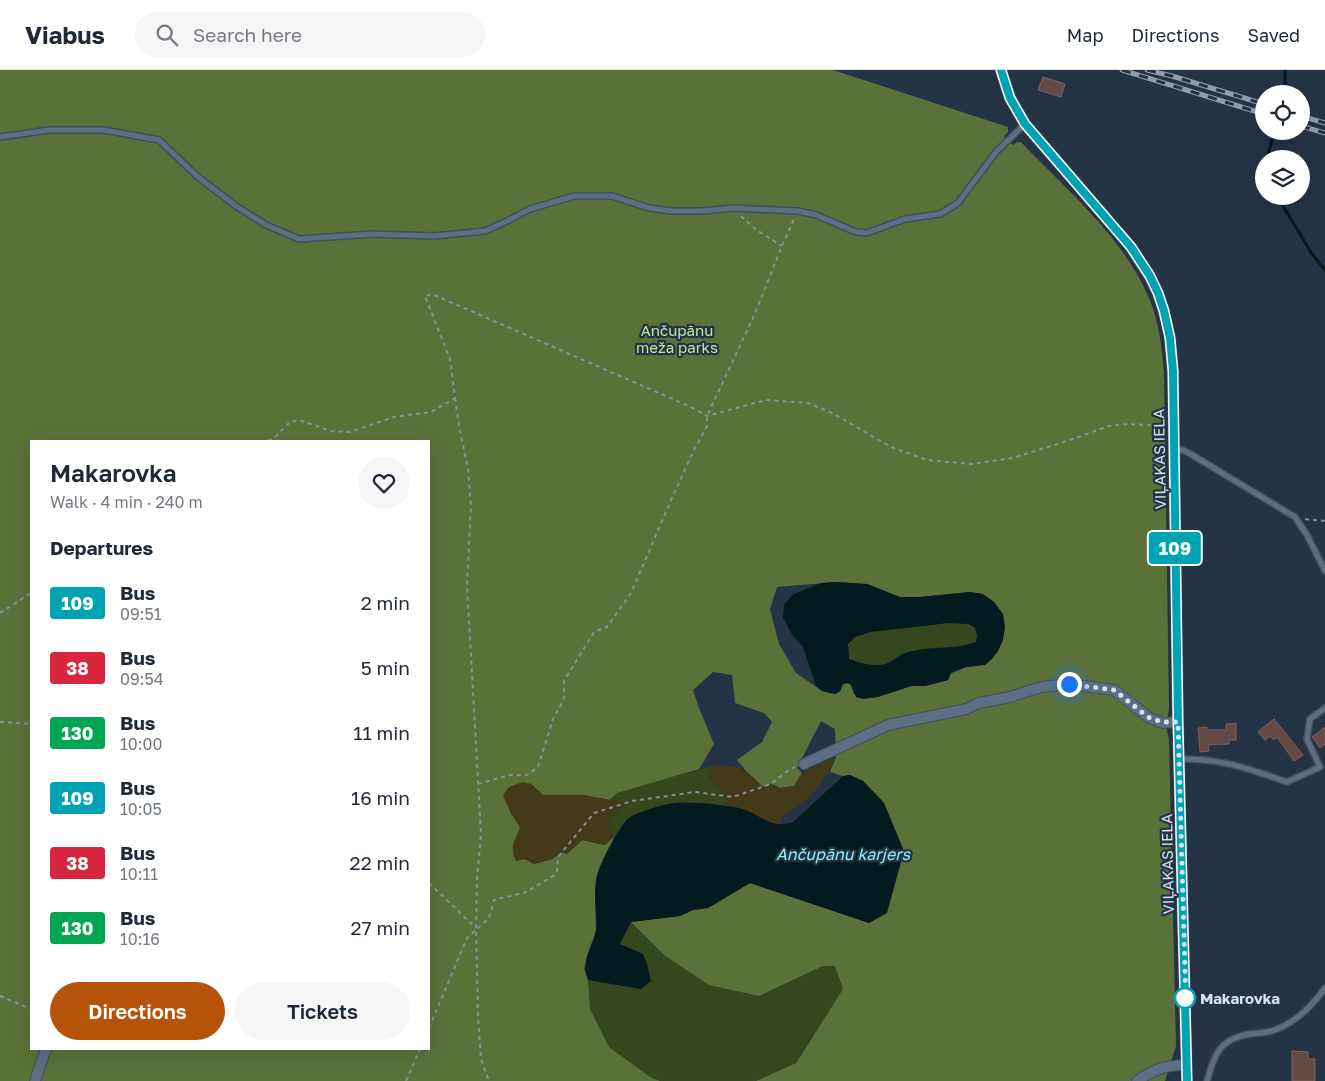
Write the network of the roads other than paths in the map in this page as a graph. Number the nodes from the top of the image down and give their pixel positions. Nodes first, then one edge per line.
1 (1001, 70) edge
2 (1025, 124) junction
3 (0, 138) edge
4 (1175, 450) junction
5 (1325, 571) edge
6 (1325, 708) edge
7 (1178, 722) junction
8 (1180, 759) junction
9 (804, 764) road end
10 (1325, 988) edge
11 (46, 1050) edge
12 (1187, 1064) junction
13 (35, 1081) edge
14 (1137, 1081) edge
15 (1187, 1081) edge
16 (1208, 1081) edge

1 - 2 street, VIĻAKAS IELA
2 - 3 lane
2 - 4 street, VIĻAKAS IELA
4 - 5 lane
4 - 7 street, VIĻAKAS IELA
6 - 8 lane
7 - 8 street, VIĻAKAS IELA
7 - 9 street
8 - 12 street, VIĻAKAS IELA
10 - 16 lane
11 - 13 street
12 - 14 street
12 - 15 street, VIĻAKAS IELA

